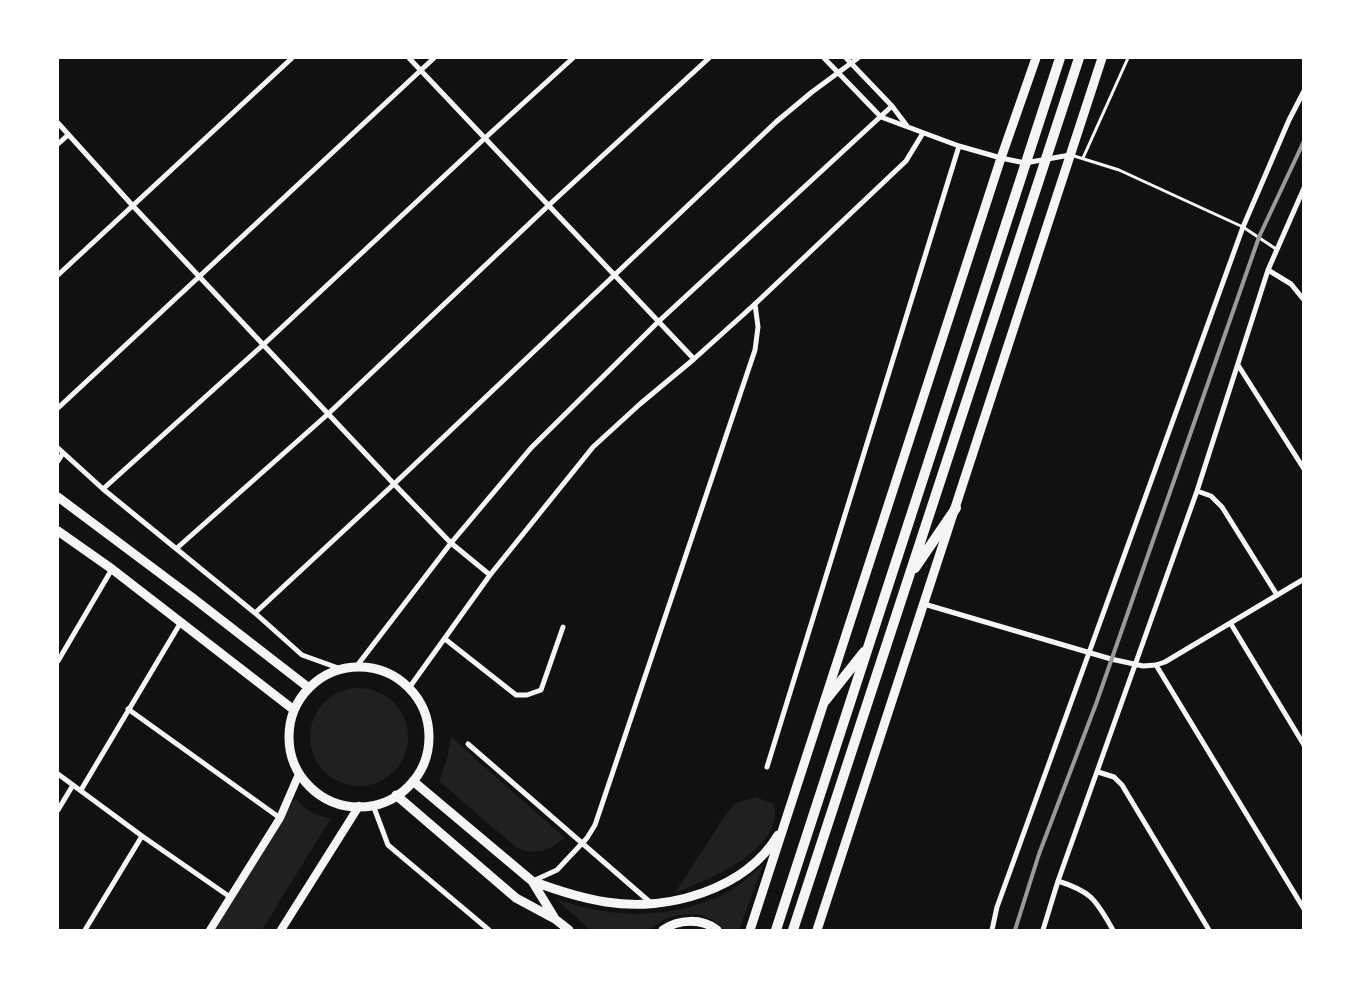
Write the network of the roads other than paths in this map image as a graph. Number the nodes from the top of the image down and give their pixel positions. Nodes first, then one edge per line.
1 (289, 58) edge
2 (409, 58) edge
3 (434, 58) edge
4 (573, 58) edge
5 (709, 58) edge
6 (824, 58) edge
7 (846, 58) edge
8 (858, 58) edge
9 (1036, 58) edge
10 (1060, 58) edge
11 (1079, 58) edge
12 (1102, 58) edge
13 (1128, 58) edge
14 (852, 64) junction
15 (420, 70) junction
16 (839, 73) junction
17 (1304, 91) edge
18 (892, 106) junction
19 (880, 117) junction
20 (58, 123) edge
21 (908, 127) junction
22 (923, 133) junction
23 (68, 135) junction
24 (485, 138) junction
25 (58, 144) edge
26 (959, 146) junction
27 (1070, 155) junction
28 (1001, 158) junction
29 (1045, 158) junction
30 (1083, 158) junction
31 (1025, 163) junction
32 (1304, 188) edge
33 (549, 205) junction
34 (132, 206) junction
35 (1243, 227) junction
36 (1276, 249) junction
37 (1268, 270) junction
38 (58, 275) edge
39 (614, 275) junction
40 (199, 276) junction
41 (1304, 300) edge
42 (755, 304) junction
43 (658, 322) junction
44 (263, 345) junction
45 (694, 359) junction
46 (1238, 365) junction
47 (58, 408) edge
48 (328, 414) junction
49 (58, 448) edge
50 (63, 453) junction
51 (58, 460) edge
52 (1304, 468) edge
53 (394, 484) junction
54 (103, 488) junction
55 (1197, 491) junction
56 (58, 497) edge
57 (956, 508) junction
58 (58, 530) edge
59 (450, 543) junction
60 (177, 548) junction
61 (112, 569) junction
62 (490, 575) junction
63 (908, 579) junction
64 (1304, 579) edge
65 (1277, 595) junction
66 (924, 604) junction
67 (255, 613) junction
68 (181, 622) junction
69 (1231, 624) junction
70 (563, 627) dead end
71 (445, 638) junction
72 (868, 648) junction
73 (1088, 653) junction
74 (58, 660) edge
75 (1136, 665) junction
76 (1156, 665) junction
77 (356, 667) junction
78 (341, 669) junction
79 (309, 688) junction
80 (409, 688) junction
81 (825, 701) junction
82 (128, 709) junction
83 (294, 710) junction
84 (468, 744) dead end
85 (1304, 745) edge
86 (767, 767) dead end
87 (1098, 772) junction
88 (58, 774) edge
89 (299, 774) junction
90 (413, 781) junction
91 (73, 785) junction
92 (80, 790) junction
93 (396, 795) junction
94 (373, 805) junction
95 (358, 806) junction
96 (58, 810) edge
97 (280, 818) junction
98 (787, 820) junction
99 (142, 836) junction
100 (582, 843) junction
101 (1058, 881) junction
102 (532, 882) junction
103 (230, 897) junction
104 (652, 903) junction
105 (1304, 909) edge
106 (555, 919) junction
107 (85, 930) edge
108 (210, 930) edge
109 (281, 930) edge
110 (489, 930) edge
111 (562, 930) edge
112 (569, 930) edge
113 (663, 930) edge
114 (717, 930) edge
115 (750, 930) edge
116 (776, 930) edge
117 (793, 930) edge
118 (817, 930) edge
119 (992, 930) edge
120 (1043, 930) edge
121 (1113, 930) edge
122 (1209, 930) edge

1 - 34 street
2 - 15 street
3 - 15 street
4 - 24 street
5 - 33 street
6 - 16 street
7 - 14 street
8 - 14 street
9 - 28 main road
10 - 31 highway
11 - 29 highway
12 - 27 main road
13 - 30 lane
14 - 16 street
14 - 18 street
15 - 24 street
15 - 40 street
16 - 19 street
16 - 39 street
17 - 35 street
18 - 19 street
18 - 21 street
19 - 21 street
19 - 43 street
20 - 23 street
21 - 22 street
22 - 26 street
22 - 42 street
23 - 25 street
23 - 34 street
24 - 33 street
24 - 44 street
26 - 28 street
26 - 86 street
27 - 29 street
27 - 30 lane
27 - 57 main road
28 - 31 street
28 - 81 main road
29 - 31 street
29 - 63 highway
30 - 35 lane
31 - 72 highway
32 - 36 street
33 - 39 street
33 - 48 street
34 - 38 street
34 - 40 street
35 - 36 lane
35 - 73 street
36 - 37 street
37 - 41 street
37 - 46 street
39 - 43 street
39 - 53 street
40 - 44 street
40 - 47 street
42 - 45 street
42 - 100 street
43 - 45 street
43 - 59 street
44 - 48 street
44 - 54 street
45 - 62 street
46 - 52 street
46 - 55 street
48 - 53 street
48 - 60 street
49 - 50 street
50 - 51 street
50 - 54 street
53 - 59 street
53 - 67 street
54 - 60 street
55 - 65 street
55 - 75 street
56 - 79 main road
57 - 63 highway
57 - 66 main road
58 - 61 main road
59 - 62 street
59 - 77 street
60 - 67 street
61 - 68 main road
61 - 74 street
62 - 71 street
63 - 117 highway
64 - 65 street
65 - 69 street
66 - 73 street
66 - 118 main road
67 - 78 street
68 - 82 street
68 - 83 main road
69 - 76 street
69 - 85 street
70 - 71 street
71 - 80 street
72 - 81 highway
72 - 116 highway
73 - 75 street
73 - 119 street
75 - 76 street
75 - 87 street
76 - 105 street
77 - 78 main road
77 - 80 main road
78 - 79 main road
79 - 83 main road
80 - 90 main road
81 - 98 main road
82 - 92 street
82 - 97 street
83 - 89 main road
84 - 100 street
87 - 101 street
87 - 122 street
88 - 91 street
89 - 95 main road
89 - 97 street
90 - 93 main road
90 - 102 main road
91 - 92 street
91 - 96 street
92 - 99 street
93 - 94 main road
93 - 106 main road
94 - 95 main road
94 - 110 street
95 - 109 street
97 - 103 street
98 - 104 main road
98 - 115 main road
99 - 103 street
99 - 107 street
100 - 102 street
100 - 104 street
101 - 120 street
101 - 121 street
102 - 104 main road
102 - 106 main road
103 - 108 street
106 - 111 main road
106 - 112 main road
113 - 114 main road

